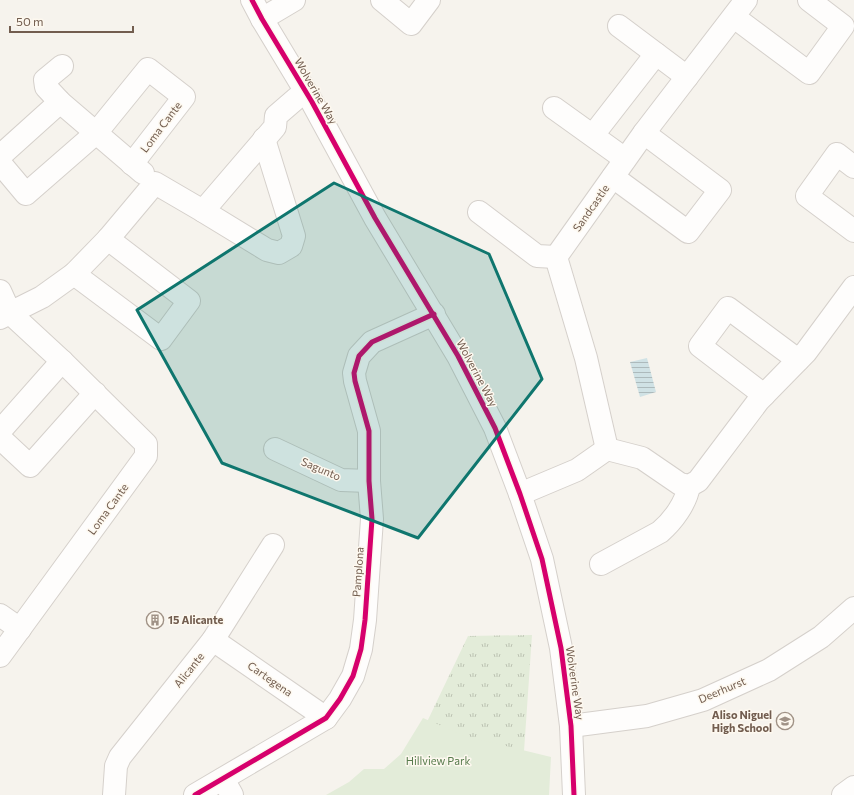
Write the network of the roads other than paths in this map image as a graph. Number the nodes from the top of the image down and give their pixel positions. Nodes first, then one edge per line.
1 (252, 0) edge
2 (294, 0) edge
3 (382, 0) edge
4 (429, 0) edge
5 (746, 0) edge
6 (809, 0) edge
7 (734, 17) junction
8 (262, 19) junction
9 (619, 26) dead end
10 (656, 54) junction
11 (62, 66) dead end
12 (687, 77) junction
13 (309, 97) junction
14 (60, 102) junction
15 (554, 108) dead end
16 (96, 133) junction
17 (270, 133) junction
18 (644, 133) junction
19 (593, 135) junction
20 (0, 156) edge
21 (625, 159) junction
22 (0, 164) edge
23 (132, 164) junction
24 (854, 167) edge
25 (613, 177) junction
26 (155, 183) junction
27 (203, 211) junction
28 (479, 212) dead end
29 (854, 231) edge
30 (108, 238) junction
31 (556, 258) junction
32 (74, 274) junction
33 (854, 287) edge
34 (0, 291) edge
35 (434, 314) junction
36 (5, 316) edge
37 (798, 360) junction
38 (62, 361) junction
39 (95, 393) junction
40 (764, 395) junction
41 (0, 431) edge
42 (0, 438) edge
43 (275, 449) dead end
44 (607, 449) junction
45 (369, 481) junction
46 (689, 486) junction
47 (520, 494) junction
48 (273, 545) dead end
49 (601, 564) dead end
50 (854, 608) edge
51 (0, 615) edge
52 (20, 629) junction
53 (213, 640) junction
54 (0, 656) edge
55 (326, 718) junction
56 (571, 726) junction
57 (227, 787) edge
58 (854, 787) edge
59 (114, 795) edge
60 (195, 795) edge
61 (574, 795) edge
62 (843, 795) edge

1 - 8 street, Wolverine Way
2 - 8 street
3 - 4 street
5 - 7 street, Sandcastle
6 - 7 street
7 - 12 street, Sandcastle
8 - 13 street, Wolverine Way
9 - 10 street
10 - 12 street
10 - 19 street
11 - 14 street, Loma Cante
12 - 18 street, Sandcastle
13 - 17 street
13 - 35 street, Wolverine Way
14 - 16 street, Loma Cante
14 - 20 street
15 - 19 street
16 - 22 street, Loma Cante
16 - 23 street, Loma Cante
16 - 23 street, Loma Cante
17 - 27 street
17 - 27 street, Loma Cante
18 - 21 street, Sandcastle
18 - 25 street
19 - 21 street
21 - 25 street, Sandcastle
23 - 26 street, Loma Cante
24 - 29 street
25 - 31 street, Sandcastle
26 - 27 street, Loma Cante
26 - 30 street
28 - 31 street
30 - 32 street
30 - 32 street
31 - 44 street
32 - 36 street
33 - 37 street
34 - 36 street, Loma Cante
35 - 45 street, Pamplona
35 - 47 street, Wolverine Way
36 - 38 street, Loma Cante
37 - 40 street
37 - 40 street
38 - 39 street, Loma Cante
38 - 41 street
39 - 42 street
39 - 52 street, Loma Cante
40 - 46 street
43 - 45 street, Sagunto
44 - 46 street
44 - 47 street
45 - 55 street, Pamplona
46 - 49 street
47 - 56 street, Wolverine Way
48 - 53 street, Alicante
50 - 56 street, Deerhurst
51 - 52 street
52 - 54 street, Loma Cante
53 - 55 street, Cartegena
53 - 59 street, Alicante
55 - 57 street, Pamplona
56 - 61 street, Wolverine Way
57 - 60 street, Pamplona
58 - 62 street

